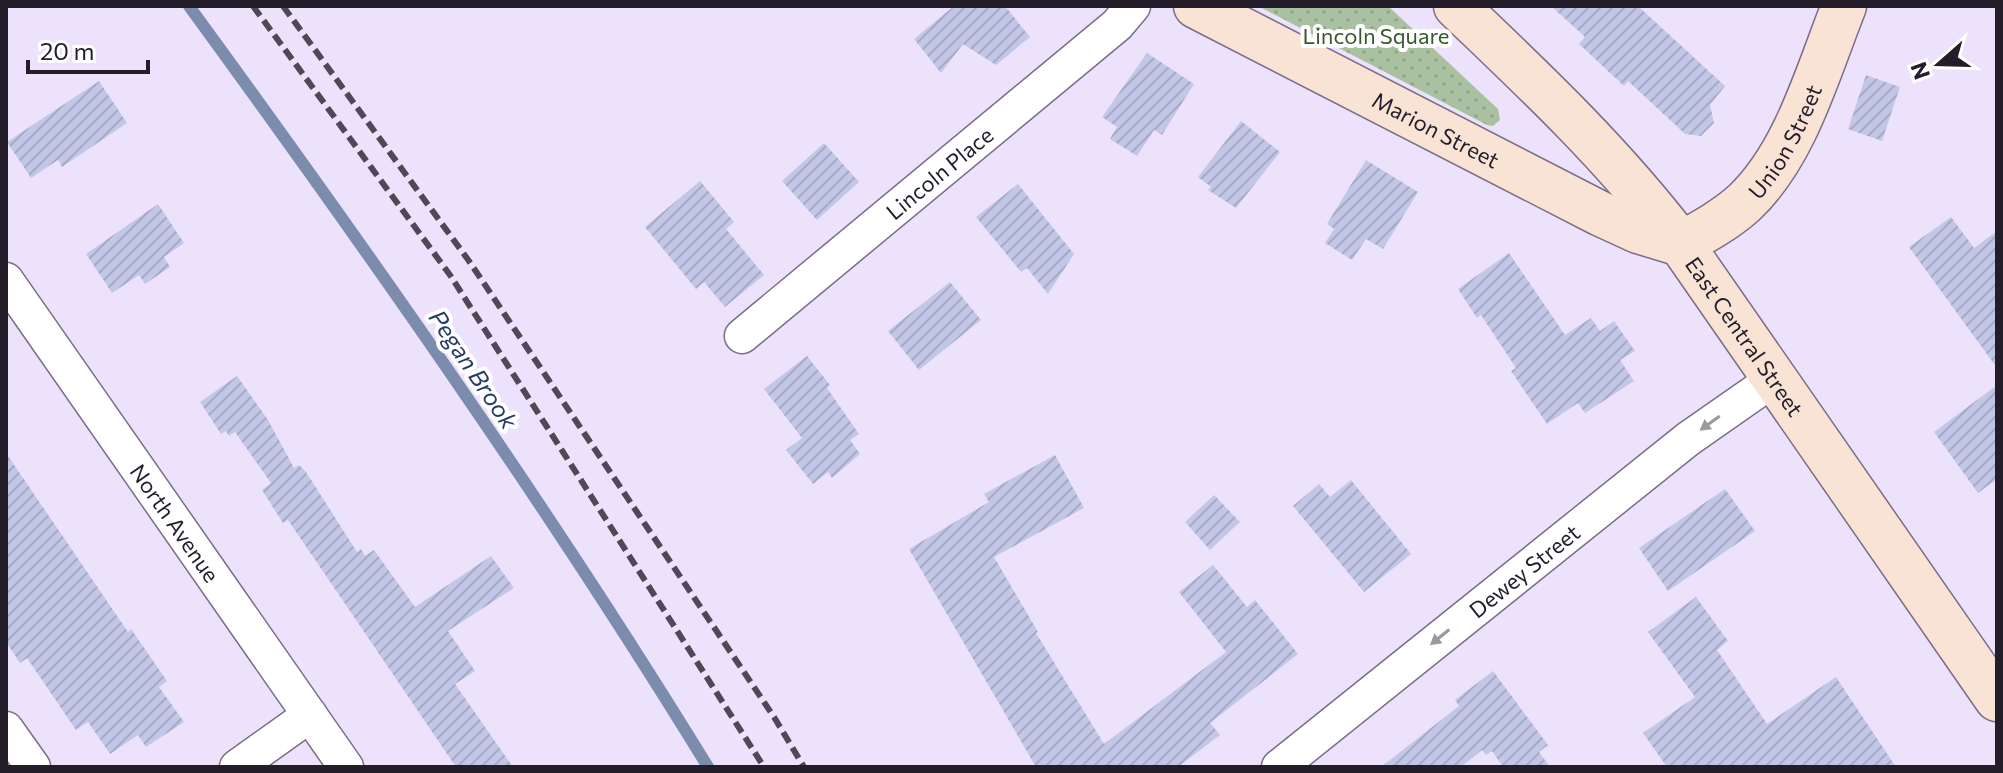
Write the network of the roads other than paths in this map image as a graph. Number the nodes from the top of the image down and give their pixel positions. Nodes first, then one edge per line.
1 (1133, 6) edge
2 (1196, 6) edge
3 (1456, 6) edge
4 (1844, 6) edge
5 (1681, 244) junction
6 (6, 280) edge
7 (742, 336) dead end
8 (1774, 379) junction
9 (1997, 699) edge
10 (310, 715) junction
11 (6, 729) edge
12 (33, 767) edge
13 (237, 767) edge
14 (346, 767) edge
15 (1279, 767) edge

1 - 7 street, Lincoln Place
2 - 5 main road, Marion Street
3 - 5 main road, East Central Street
4 - 5 main road, Union Street
5 - 8 main road, East Central Street
6 - 10 street, North Avenue
8 - 9 main road, East Central Street
8 -> 15 street, Dewey Street
10 - 13 street
10 - 14 street, North Avenue
11 - 12 street

